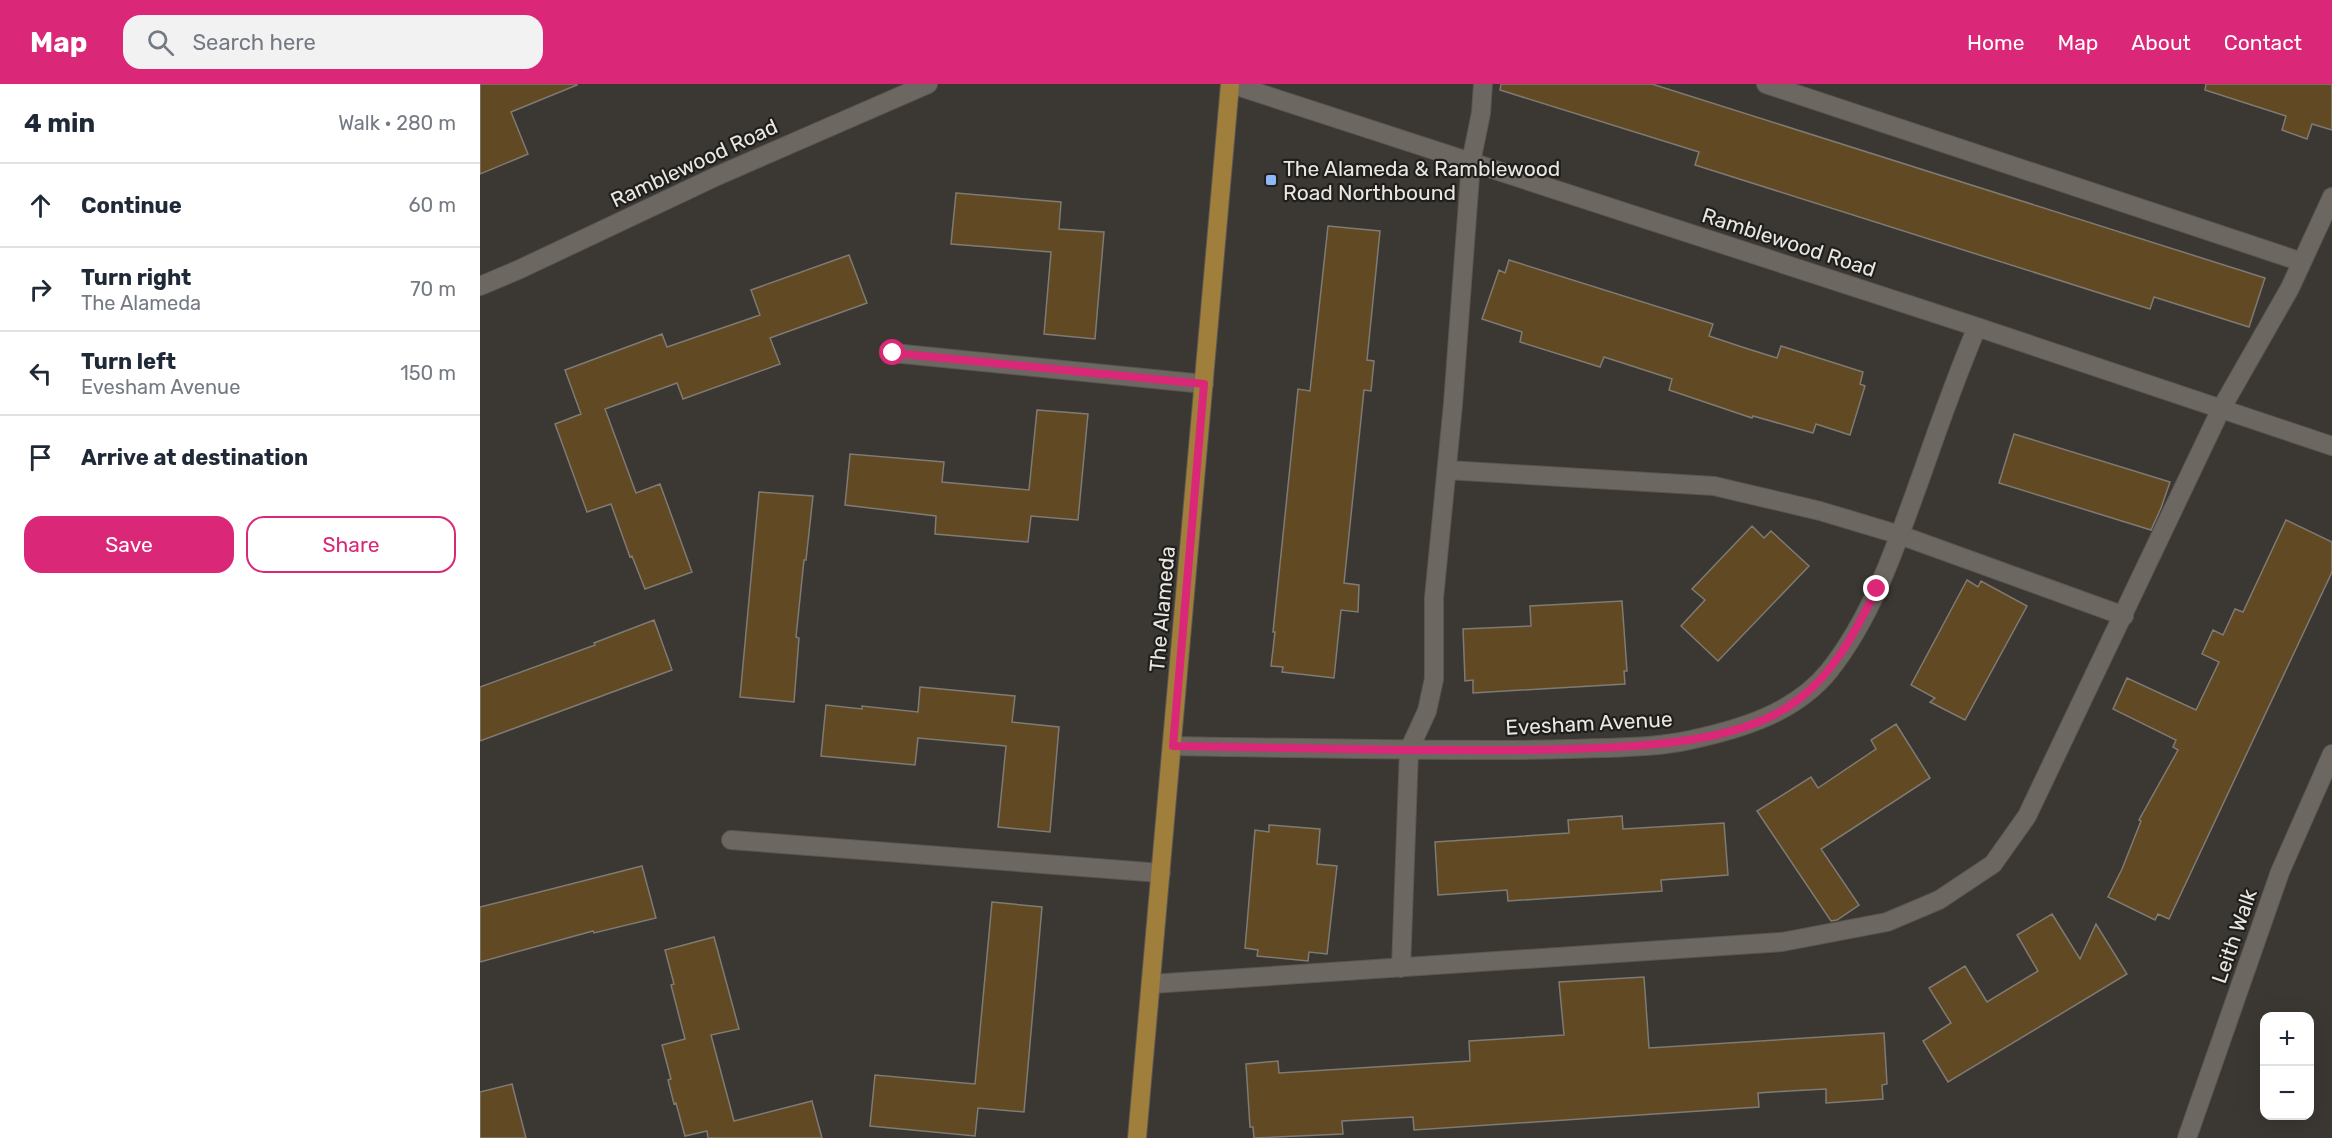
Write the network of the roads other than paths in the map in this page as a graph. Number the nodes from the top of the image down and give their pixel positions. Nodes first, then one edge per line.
1 (928, 84) edge
2 (1231, 84) edge
3 (1483, 84) edge
4 (1766, 84) edge
5 (1471, 162) junction
6 (2332, 197) edge
7 (2302, 262) junction
8 (480, 286) edge
9 (1977, 327) junction
10 (893, 353) dead end
11 (1204, 384) junction
12 (2221, 409) junction
13 (2332, 446) edge
14 (1447, 470) junction
15 (1900, 535) junction
16 (2124, 616) junction
17 (1173, 746) junction
18 (1409, 750) junction
19 (2332, 754) edge
20 (731, 840) dead end
21 (1161, 873) junction
22 (1401, 968) junction
23 (1151, 984) junction
24 (1137, 1138) edge
25 (2187, 1138) edge

1 - 8 street, Ramblewood Road
2 - 5 street, Ramblewood Road
2 - 11 main road, The Alameda
3 - 5 street
4 - 7 street
5 - 9 street, Ramblewood Road
5 - 14 street
6 - 7 street
7 - 12 street
9 - 12 street, Ramblewood Road
9 - 15 street, Evesham Avenue
10 - 11 street
11 - 17 main road, The Alameda
12 - 13 street, Ramblewood Road
12 - 16 street
14 - 15 street
14 - 18 street
15 - 16 street
15 - 18 street, Evesham Avenue
16 - 22 street
17 - 18 street, Evesham Avenue
17 - 21 main road, The Alameda
18 - 22 street
19 - 25 street, Leith Walk
20 - 21 street
21 - 23 main road, The Alameda
22 - 23 street
23 - 24 main road, The Alameda

